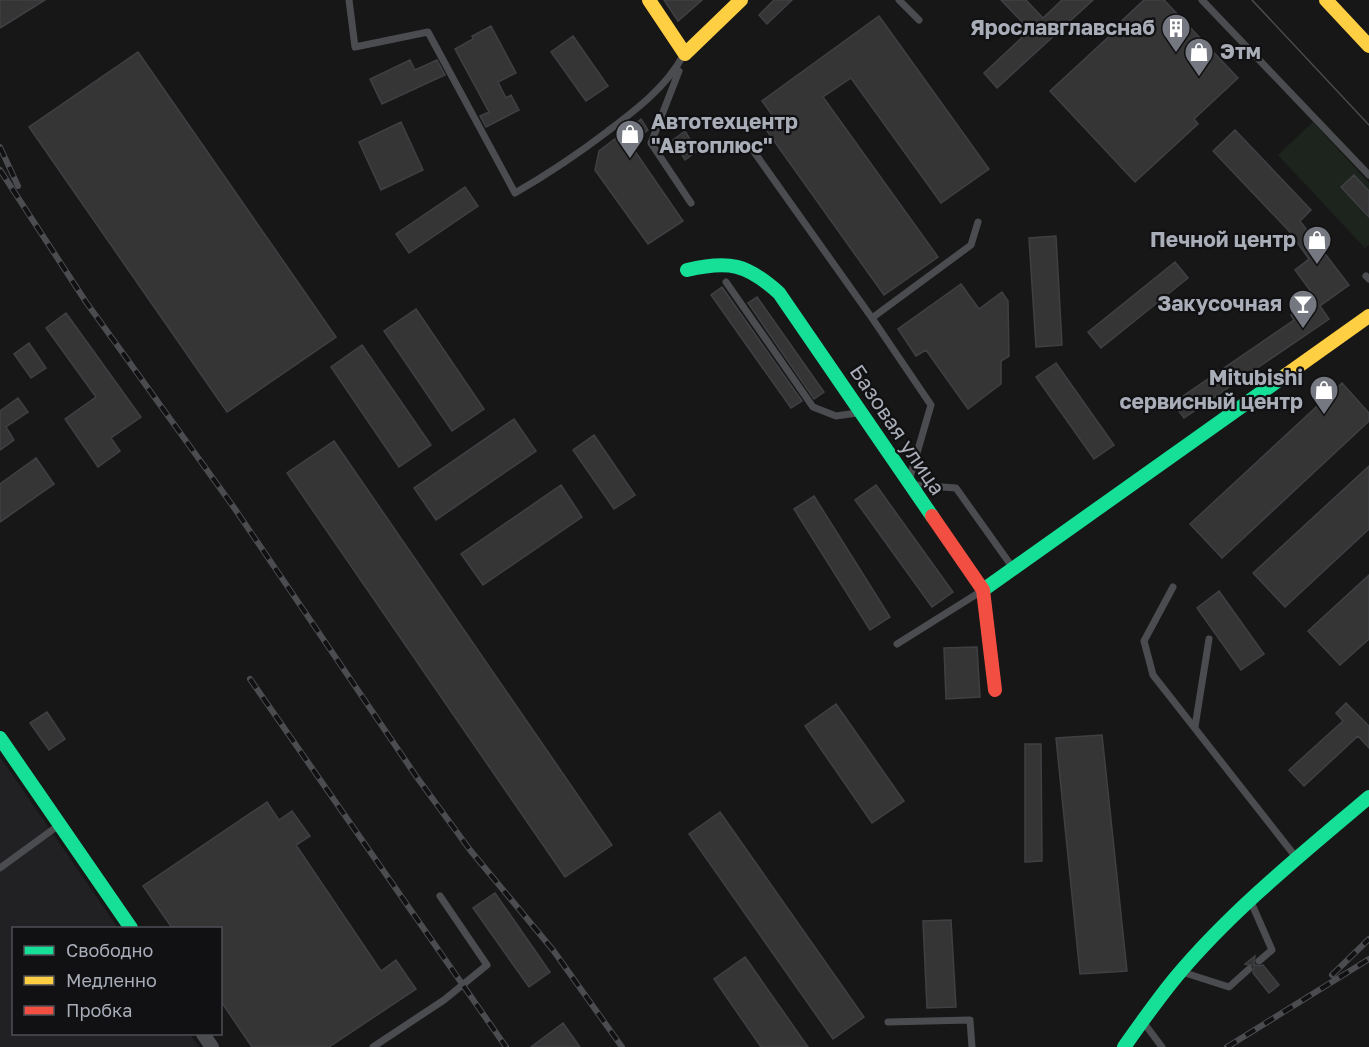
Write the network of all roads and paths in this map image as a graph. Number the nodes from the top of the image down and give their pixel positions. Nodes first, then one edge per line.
1 (349, 0) edge
2 (649, 0) edge
3 (741, 0) edge
4 (899, 0) edge
5 (1202, 0) edge
6 (1326, 0) edge
7 (919, 20) dead end
8 (1369, 46) edge
9 (685, 54) junction
10 (752, 148) dead end
11 (1369, 175) edge
12 (691, 203) dead end
13 (978, 222) dead end
14 (687, 270) dead end
15 (726, 282) dead end
16 (1369, 316) edge
17 (872, 318) junction
18 (859, 412) junction
19 (908, 484) junction
20 (1013, 569) junction
21 (1173, 587) dead end
22 (983, 590) junction
23 (1209, 639) dead end
24 (897, 644) dead end
25 (995, 690) dead end
26 (1195, 727) junction
27 (0, 738) edge
28 (1369, 797) edge
29 (59, 825) junction
30 (1297, 858) junction
31 (0, 868) edge
32 (440, 896) dead end
33 (1250, 901) junction
34 (129, 927) edge
35 (1259, 961) dead end
36 (1249, 969) dead end
37 (1179, 972) junction
38 (1142, 1020) junction
39 (888, 1022) dead end
40 (373, 1047) edge
41 (972, 1047) edge
42 (1124, 1047) edge
43 (1162, 1047) edge

1 - 9 lane
2 - 9 street
3 - 9 street
4 - 7 lane
5 - 11 lane
6 - 8 street
9 - 12 lane
10 - 17 lane
13 - 17 lane
14 - 18 street, Базовая улица
15 - 18 lane
16 - 20 street
17 - 19 lane
18 - 19 street, Базовая улица
19 - 20 lane
19 - 22 street, Базовая улица
20 - 22 street
21 - 26 lane
22 - 24 lane
22 - 25 street, Базовая улица
23 - 26 lane
26 - 30 lane
27 - 29 street
28 - 30 street
29 - 31 lane
29 - 34 street
30 - 33 street
32 - 40 lane
33 - 35 lane
33 - 37 street
36 - 37 lane
37 - 38 street
38 - 42 street
38 - 43 lane
39 - 41 lane

